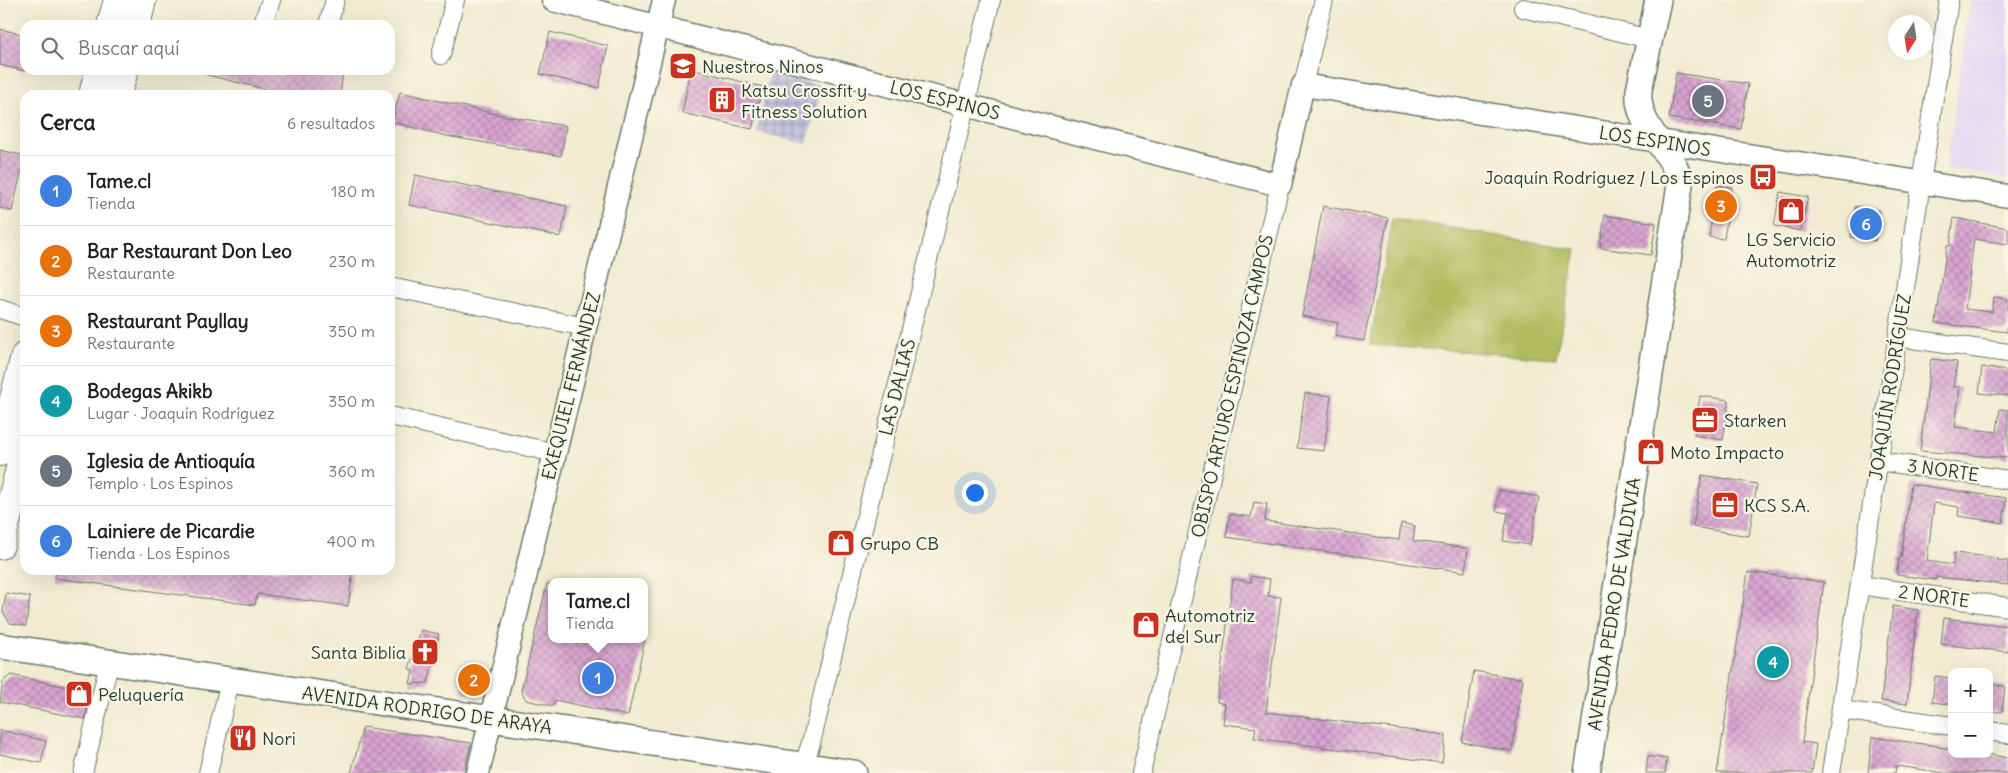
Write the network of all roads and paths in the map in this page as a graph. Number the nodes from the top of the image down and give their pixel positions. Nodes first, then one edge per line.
1 (118, 0) edge
2 (142, 0) edge
3 (271, 0) edge
4 (335, 0) edge
5 (455, 0) edge
6 (553, 0) edge
7 (664, 0) edge
8 (991, 0) edge
9 (1324, 0) edge
10 (1658, 0) edge
11 (1949, 0) edge
12 (1523, 8) dead end
13 (112, 20) edge
14 (137, 20) edge
15 (264, 20) dead end
16 (329, 20) edge
17 (658, 28) junction
18 (1649, 39) junction
19 (441, 55) dead end
20 (98, 75) edge
21 (123, 75) edge
22 (1303, 85) junction
23 (94, 90) edge
24 (118, 90) edge
25 (966, 106) junction
26 (1657, 141) junction
27 (1922, 183) junction
28 (1280, 185) junction
29 (2008, 196) edge
30 (395, 288) edge
31 (0, 309) edge
32 (20, 315) edge
33 (586, 327) junction
34 (1898, 337) junction
35 (2008, 353) edge
36 (20, 375) edge
37 (395, 417) edge
38 (0, 452) edge
39 (555, 453) junction
40 (1879, 461) junction
41 (20, 468) edge
42 (2008, 480) edge
43 (0, 545) edge
44 (1860, 585) junction
45 (2008, 607) edge
46 (0, 646) edge
47 (109, 663) junction
48 (230, 681) junction
49 (1841, 710) junction
50 (491, 720) junction
51 (1948, 725) edge
52 (1993, 732) edge
53 (2008, 734) edge
54 (802, 769) edge
55 (84, 773) edge
56 (208, 773) edge
57 (478, 773) edge
58 (854, 773) edge
59 (1141, 773) edge
60 (1587, 773) edge
61 (1831, 773) edge

1 - 13 main road
2 - 14 main road
3 - 15 street
4 - 16 street
5 - 19 street
6 - 17 street, LOS ESPINOS
7 - 17 street, EXEQUIEL FERNÁNDEZ
8 - 25 street, LAS DALIAS
9 - 22 street, OBISPO ARTURO ESPINOZA CAMPOS
10 - 18 main road, AVENIDA PEDRO DE VALDIVIA
11 - 27 street, JOAQUÍN RODRÍGUEZ
12 - 18 street
17 - 25 street, LOS ESPINOS
17 - 33 street, EXEQUIEL FERNÁNDEZ
18 - 26 main road, AVENIDA PEDRO DE VALDIVIA
20 - 23 main road
21 - 24 main road
22 - 26 street, LOS ESPINOS
22 - 28 street, OBISPO ARTURO ESPINOZA CAMPOS
25 - 28 street, LOS ESPINOS
25 - 54 street, LAS DALIAS
26 - 27 street, LOS ESPINOS
26 - 60 main road, AVENIDA PEDRO DE VALDIVIA
27 - 29 street, LOS ESPINOS
27 - 34 street, JOAQUÍN RODRÍGUEZ
28 - 59 street, OBISPO ARTURO ESPINOZA CAMPOS
30 - 33 street
31 - 32 street
33 - 39 street, EXEQUIEL FERNÁNDEZ
34 - 35 street
34 - 40 street, JOAQUÍN RODRÍGUEZ
36 - 38 main road
37 - 39 street
39 - 50 street, EXEQUIEL FERNÁNDEZ
40 - 42 street, 3 NORTE
40 - 44 street, JOAQUÍN RODRÍGUEZ
41 - 43 main road
44 - 45 street, 2 NORTE
44 - 49 street, JOAQUÍN RODRÍGUEZ
46 - 47 main road, AVENIDA RODRIGO DE ARAYA
47 - 48 main road, AVENIDA RODRIGO DE ARAYA
47 - 55 street
48 - 50 main road, AVENIDA RODRIGO DE ARAYA
48 - 56 street
49 - 51 street
49 - 61 street, JOAQUÍN RODRÍGUEZ
50 - 54 main road, AVENIDA RODRIGO DE ARAYA
50 - 57 street, EXEQUIEL FERNÁNDEZ
52 - 53 street
54 - 58 main road, AVENIDA RODRIGO DE ARAYA

